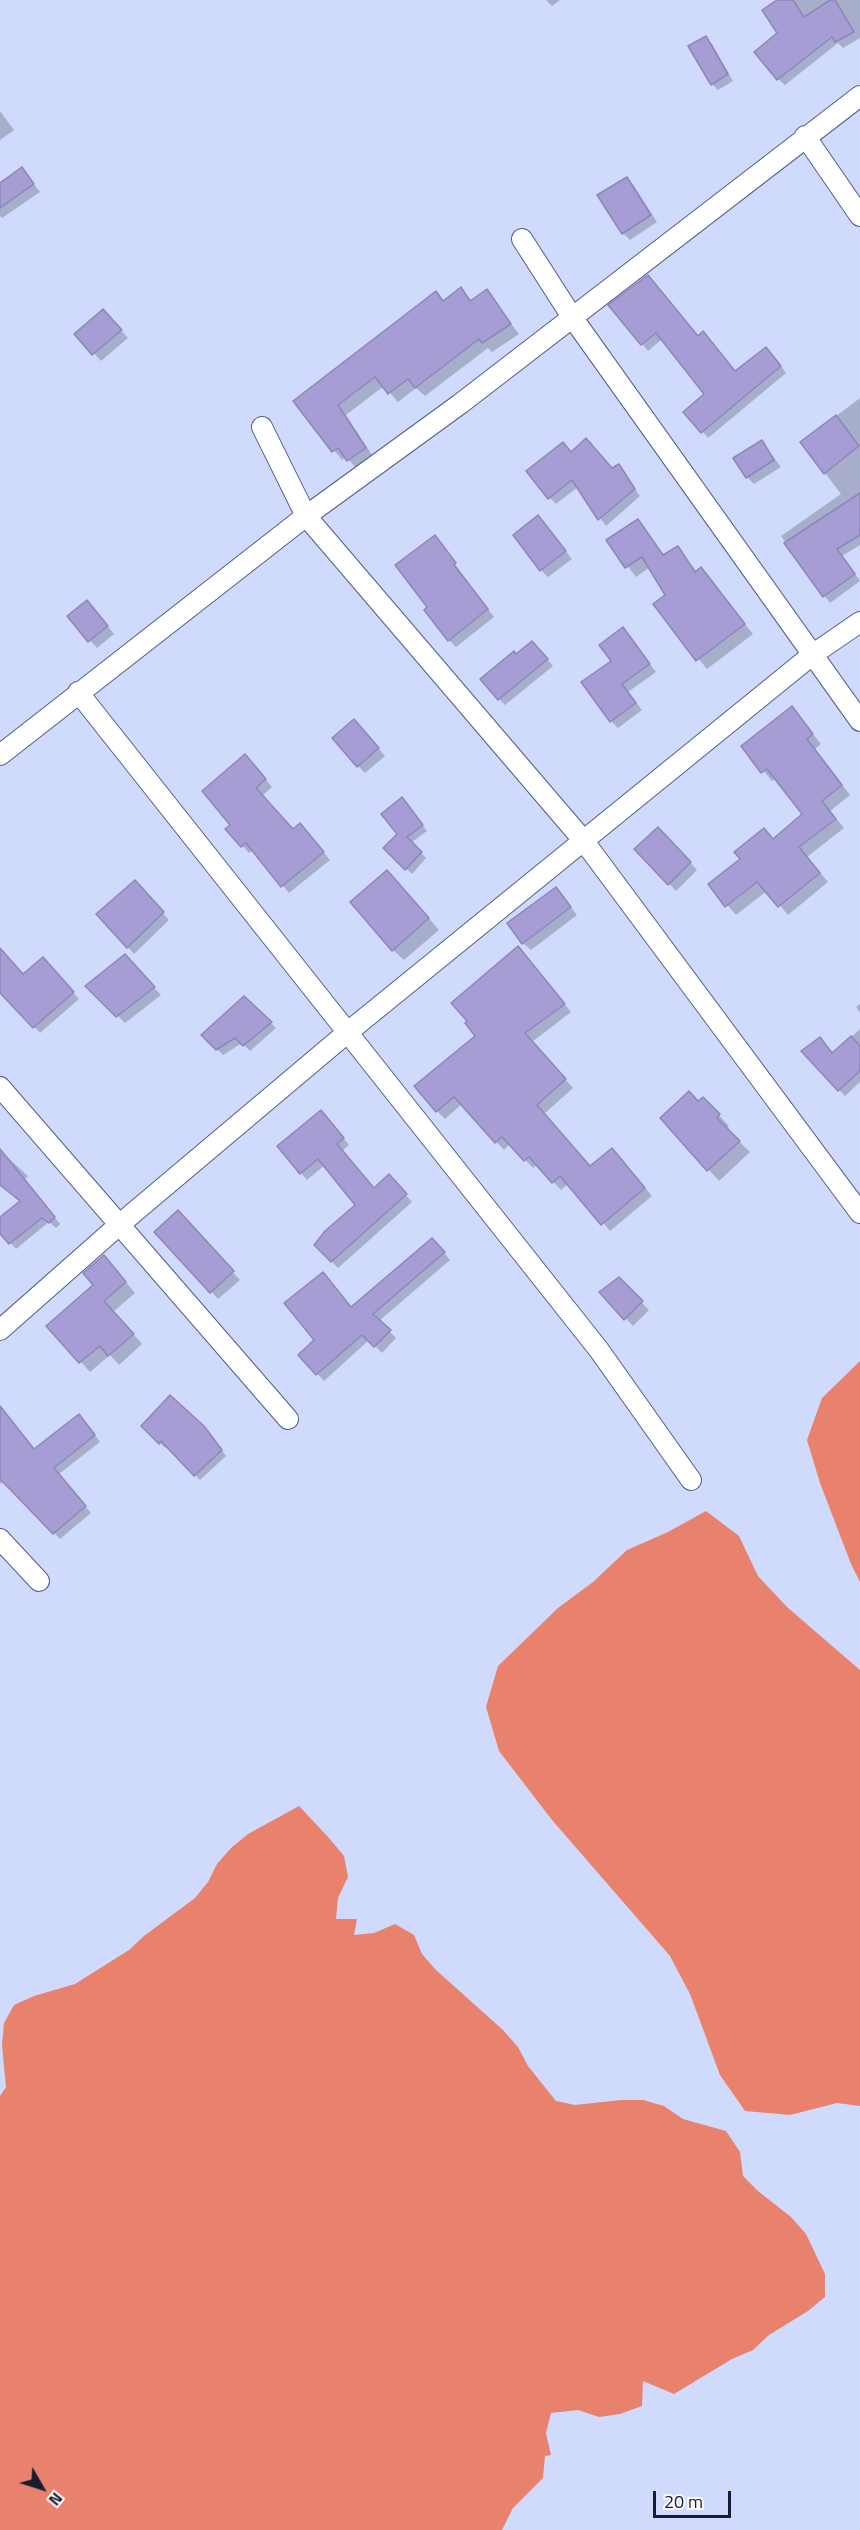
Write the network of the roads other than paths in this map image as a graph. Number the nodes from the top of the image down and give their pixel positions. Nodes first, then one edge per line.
1 (860, 96) edge
2 (805, 136) junction
3 (860, 216) edge
4 (522, 239) dead end
5 (572, 317) junction
6 (262, 427) dead end
7 (306, 516) junction
8 (860, 622) edge
9 (812, 655) junction
10 (78, 692) junction
11 (860, 722) edge
12 (0, 755) edge
13 (583, 840) junction
14 (348, 1032) junction
15 (0, 1087) edge
16 (860, 1213) edge
17 (119, 1225) junction
18 (0, 1330) edge
19 (288, 1419) dead end
20 (691, 1480) dead end
21 (0, 1539) edge
22 (39, 1581) dead end

1 - 2 street
2 - 3 street
2 - 5 street
4 - 5 street
5 - 7 street
5 - 9 street
6 - 7 street
7 - 10 street
7 - 13 street
8 - 9 street
9 - 11 street
9 - 13 street
10 - 12 street
10 - 14 street
13 - 14 street
13 - 16 street
14 - 17 street
14 - 20 street
15 - 17 street
17 - 18 street
17 - 19 street
21 - 22 street

